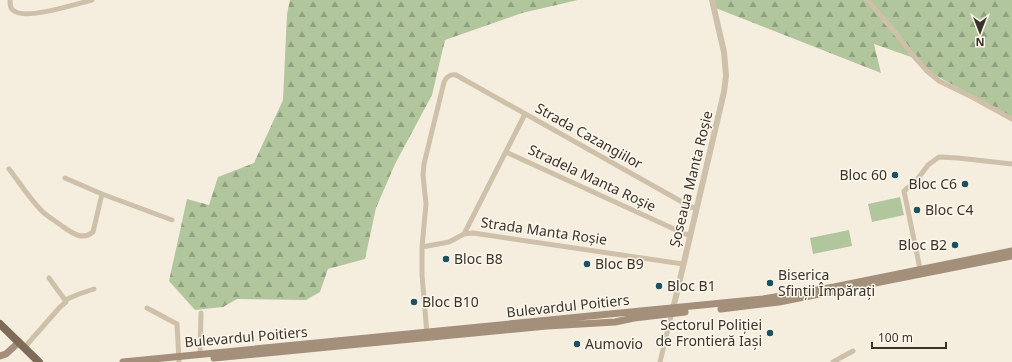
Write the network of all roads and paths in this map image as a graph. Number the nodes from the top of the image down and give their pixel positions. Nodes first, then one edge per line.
1 (10, 0) edge
2 (92, 0) edge
3 (712, 0) edge
4 (867, 0) edge
5 (525, 114) junction
6 (1012, 119) edge
7 (506, 152) junction
8 (1012, 164) edge
9 (9, 169) dead end
10 (65, 178) dead end
11 (102, 194) junction
12 (697, 208) junction
13 (172, 220) dead end
14 (464, 234) junction
15 (690, 235) junction
16 (422, 247) junction
17 (1012, 251) edge
18 (1012, 256) edge
19 (683, 264) junction
20 (920, 269) junction
21 (49, 278) dead end
22 (94, 289) dead end
23 (65, 300) junction
24 (147, 308) dead end
25 (672, 311) junction
26 (201, 313) dead end
27 (0, 324) edge
28 (0, 331) edge
29 (427, 336) junction
30 (19, 345) junction
31 (853, 351) dead end
32 (200, 354) junction
33 (0, 356) edge
34 (176, 360) edge
35 (37, 362) edge
36 (123, 362) edge
37 (660, 362) edge
38 (833, 362) edge

1 - 2 street
3 - 12 street, Șoseaua Manta Roșie
4 - 6 street
5 - 7 street, Strada Cazangiilor
5 - 12 street, Strada Cazangiilor
5 - 16 street
7 - 14 street, Strada Cazangiilor
7 - 15 street, Stradela Manta Roșie
8 - 20 street
9 - 11 street
10 - 11 street
11 - 13 street
12 - 15 street, Șoseaua Manta Roșie
14 - 16 street, Strada Manta Roșie
14 - 19 street, Strada Manta Roșie
15 - 19 street, Șoseaua Manta Roșie
16 - 29 street
17 - 20 main road, Bulevardul Poitiers
18 - 25 main road, Bulevardul Poitiers
19 - 25 street, Șoseaua Manta Roșie
20 - 25 main road, Bulevardul Poitiers
21 - 23 street
22 - 23 street
23 - 30 street
24 - 34 street
25 - 29 main road, Bulevardul Poitiers
25 - 37 street, Șoseaua Manta Roșie
26 - 32 street
27 - 30 main road
28 - 30 main road
29 - 32 main road, Bulevardul Poitiers
29 - 34 main road, Bulevardul Poitiers
30 - 33 main road
30 - 35 main road
31 - 38 street
32 - 34 main road, Bulevardul Poitiers
34 - 36 main road, Bulevardul Poitiers

